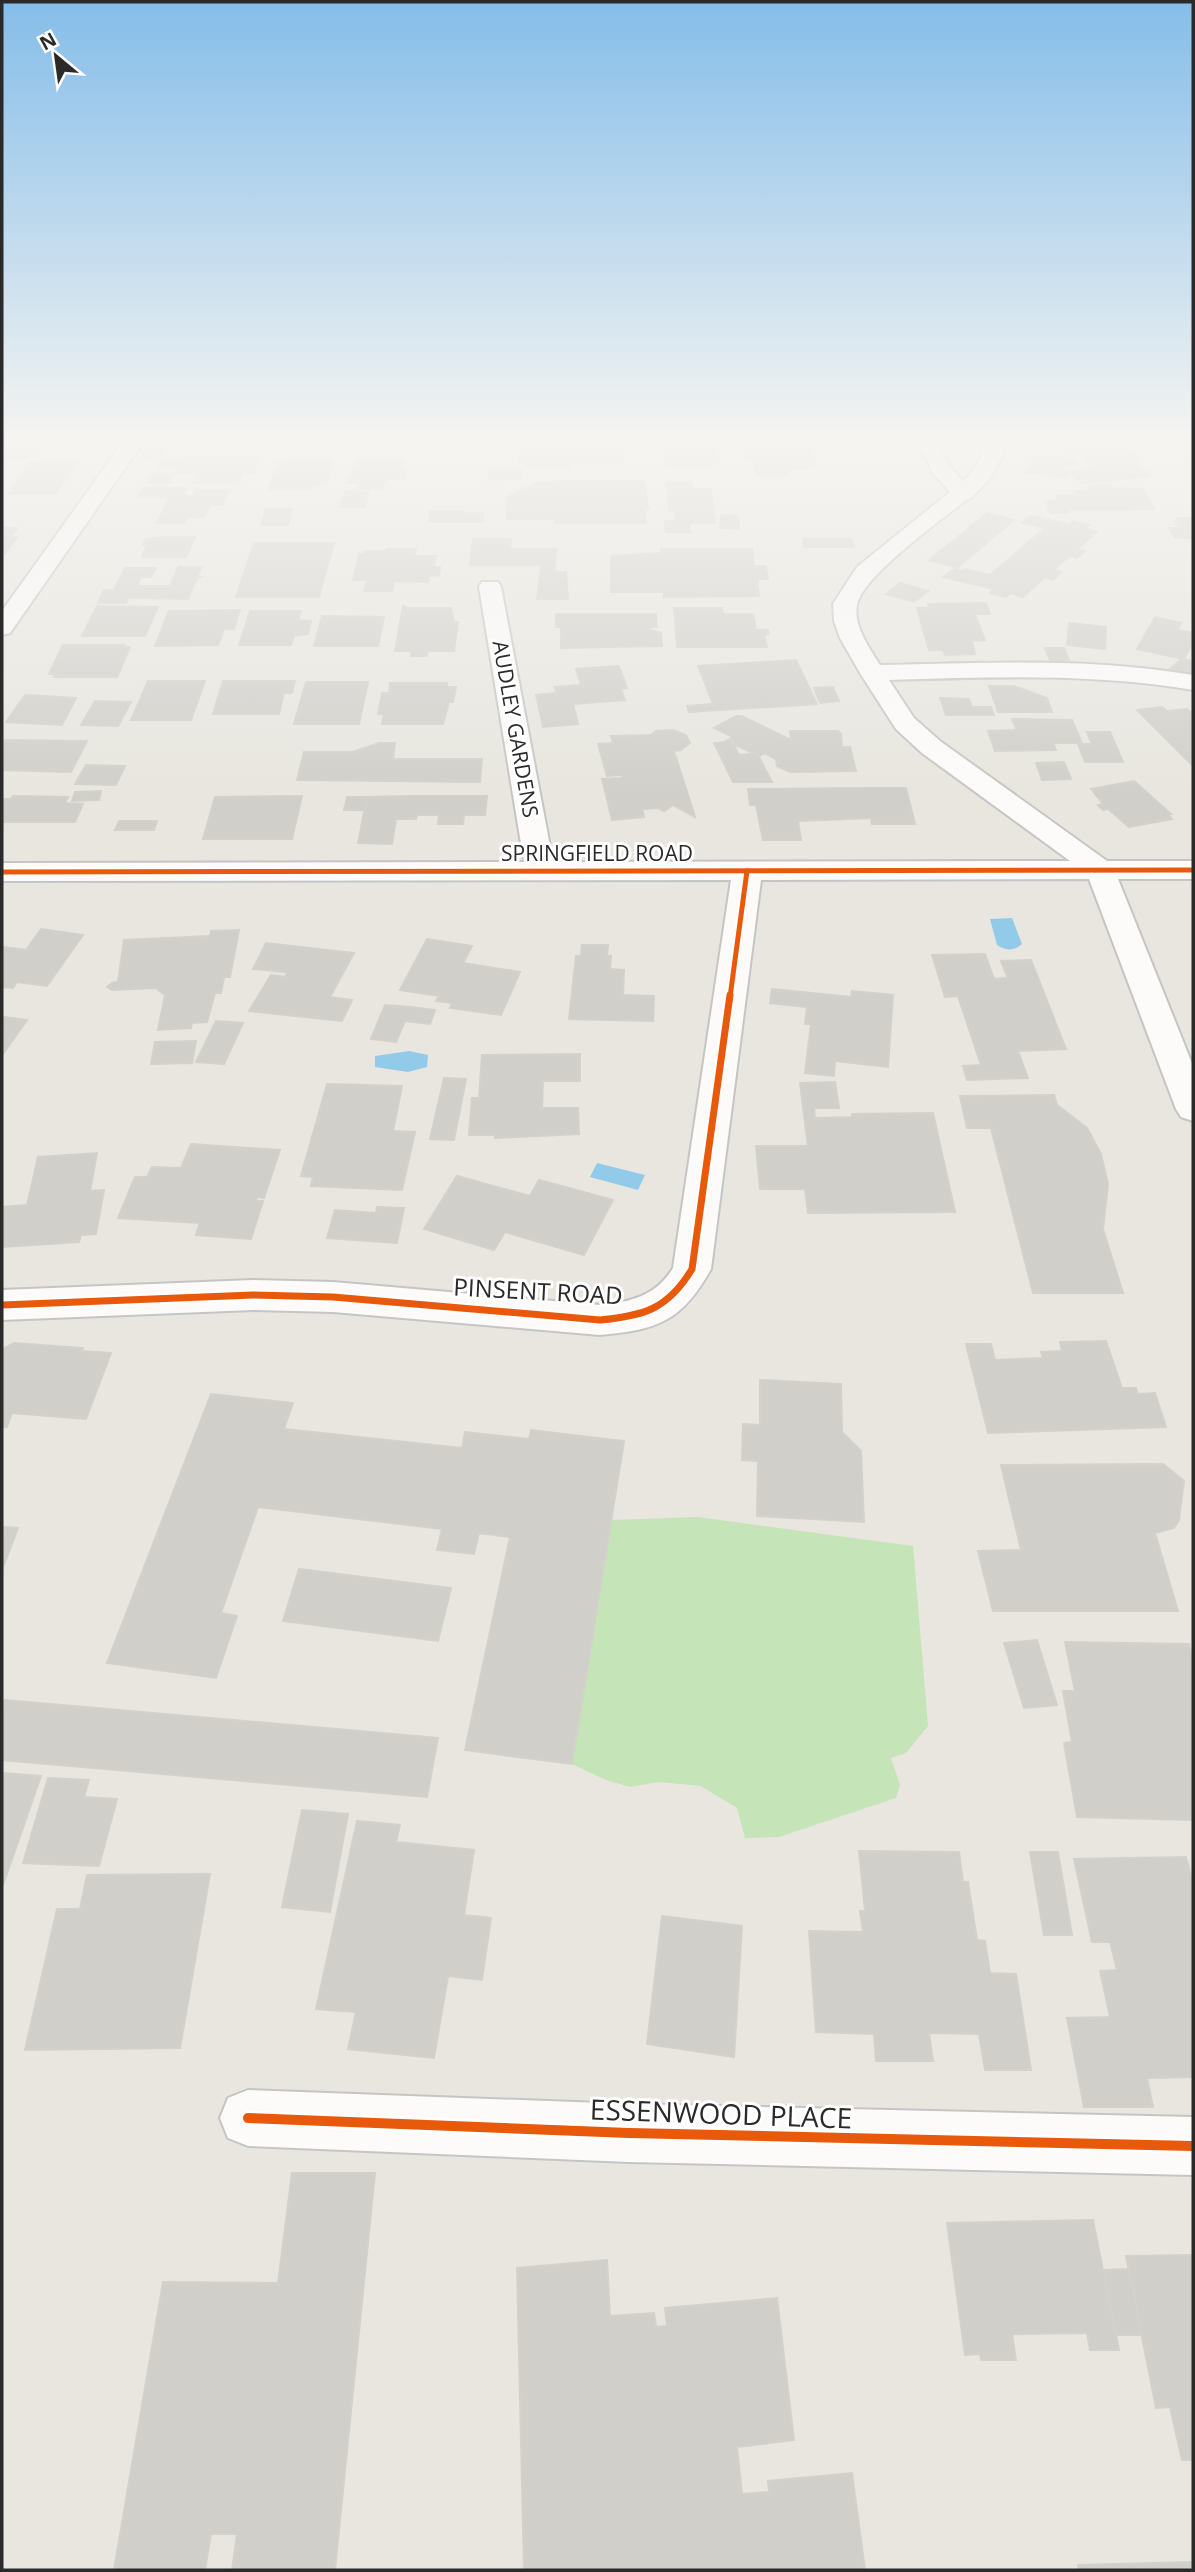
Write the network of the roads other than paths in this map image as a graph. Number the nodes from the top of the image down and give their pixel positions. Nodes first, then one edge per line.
1 (53, 555) edge
2 (887, 555) edge
3 (490, 587) dead end
4 (2, 628) edge
5 (872, 673) junction
6 (1193, 682) edge
7 (1100, 870) junction
8 (1193, 870) edge
9 (540, 871) junction
10 (747, 871) junction
11 (2, 873) edge
12 (1193, 1109) edge
13 (2, 1305) edge
14 (248, 2118) dead end
15 (1193, 2146) edge

1 - 4 street
2 - 5 street
3 - 9 street, AUDLEY GARDENS
5 - 6 street
5 - 7 street
7 - 8 street, SPRINGFIELD ROAD
7 - 10 street, SPRINGFIELD ROAD
7 - 12 street
9 - 10 street, SPRINGFIELD ROAD
9 - 11 street, SPRINGFIELD ROAD
10 - 13 street, PINSENT ROAD
14 - 15 street, ESSENWOOD PLACE

